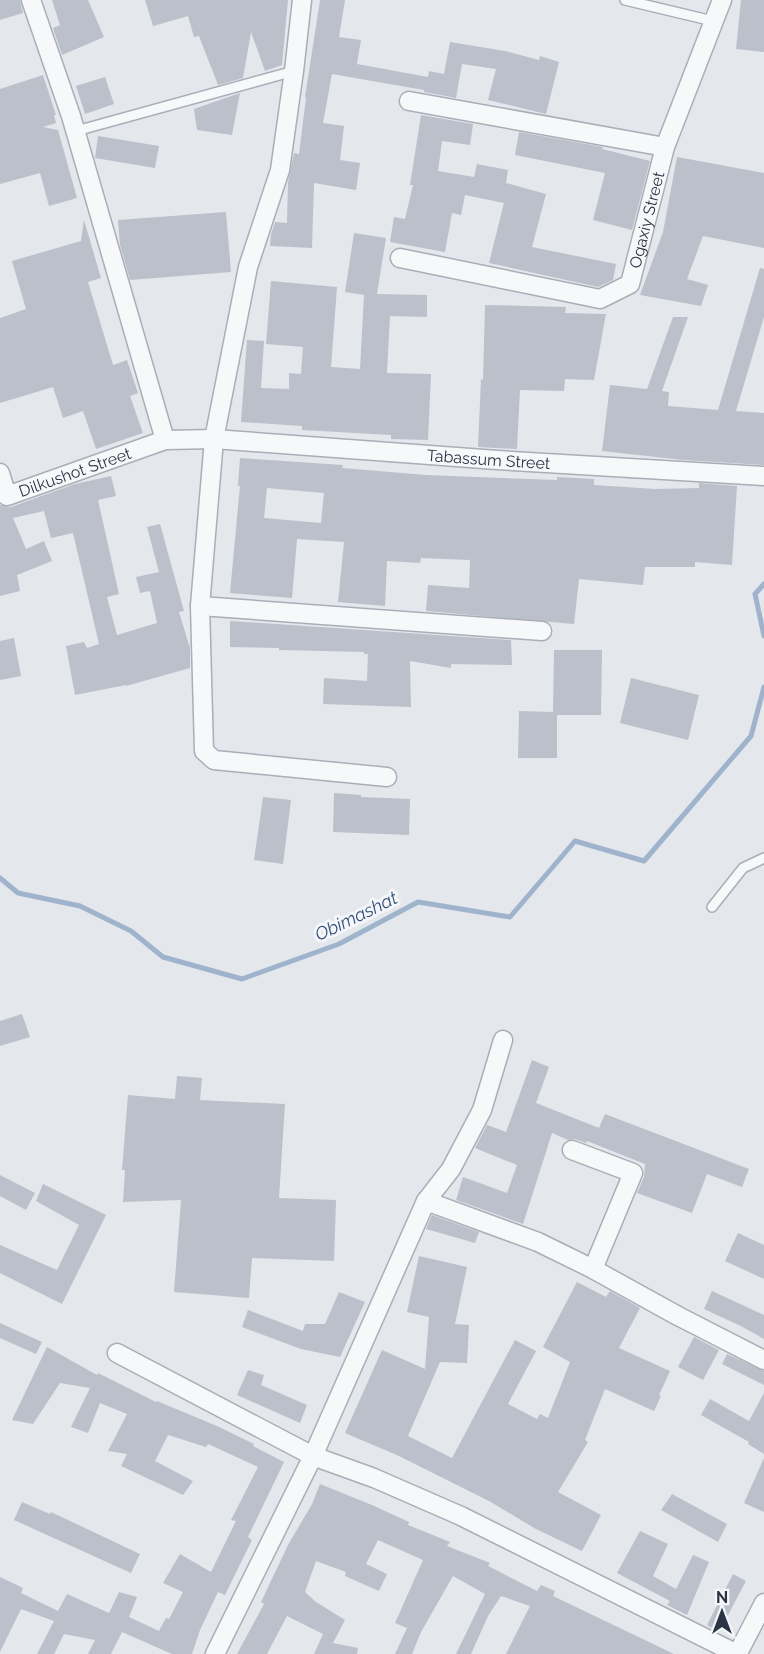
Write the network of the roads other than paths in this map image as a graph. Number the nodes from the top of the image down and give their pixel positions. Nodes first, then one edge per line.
1 (31, 0) edge
2 (302, 0) edge
3 (625, 0) edge
4 (722, 0) edge
5 (713, 21) junction
6 (294, 71) junction
7 (409, 101) dead end
8 (76, 131) junction
9 (665, 147) junction
10 (399, 258) dead end
11 (214, 439) junction
12 (165, 440) junction
13 (0, 473) edge
14 (764, 476) edge
15 (3, 497) edge
16 (200, 606) junction
17 (542, 631) dead end
18 (387, 777) dead end
19 (764, 858) edge
20 (712, 907) dead end
21 (503, 1040) dead end
22 (572, 1150) dead end
23 (426, 1201) junction
24 (593, 1269) junction
25 (117, 1353) dead end
26 (764, 1360) edge
27 (313, 1456) junction
28 (764, 1603) edge
29 (215, 1654) edge
30 (738, 1654) edge

1 - 8 street
2 - 6 street
3 - 5 lane
4 - 5 street, Ogaxiy Street
5 - 9 street, Ogaxiy Street
6 - 8 lane
6 - 11 street
7 - 9 street
8 - 12 street
9 - 10 street, Ogaxiy Street
11 - 12 street, Tabassum Street
11 - 14 street, Tabassum Street
11 - 16 street
12 - 15 street, Dilkushot Street
13 - 15 street, Dilkushot Street
16 - 17 street
16 - 18 street
19 - 20 lane
21 - 23 street
22 - 24 street
23 - 24 street
23 - 27 street
24 - 26 street
25 - 27 street
27 - 29 street
27 - 30 street
28 - 30 street

